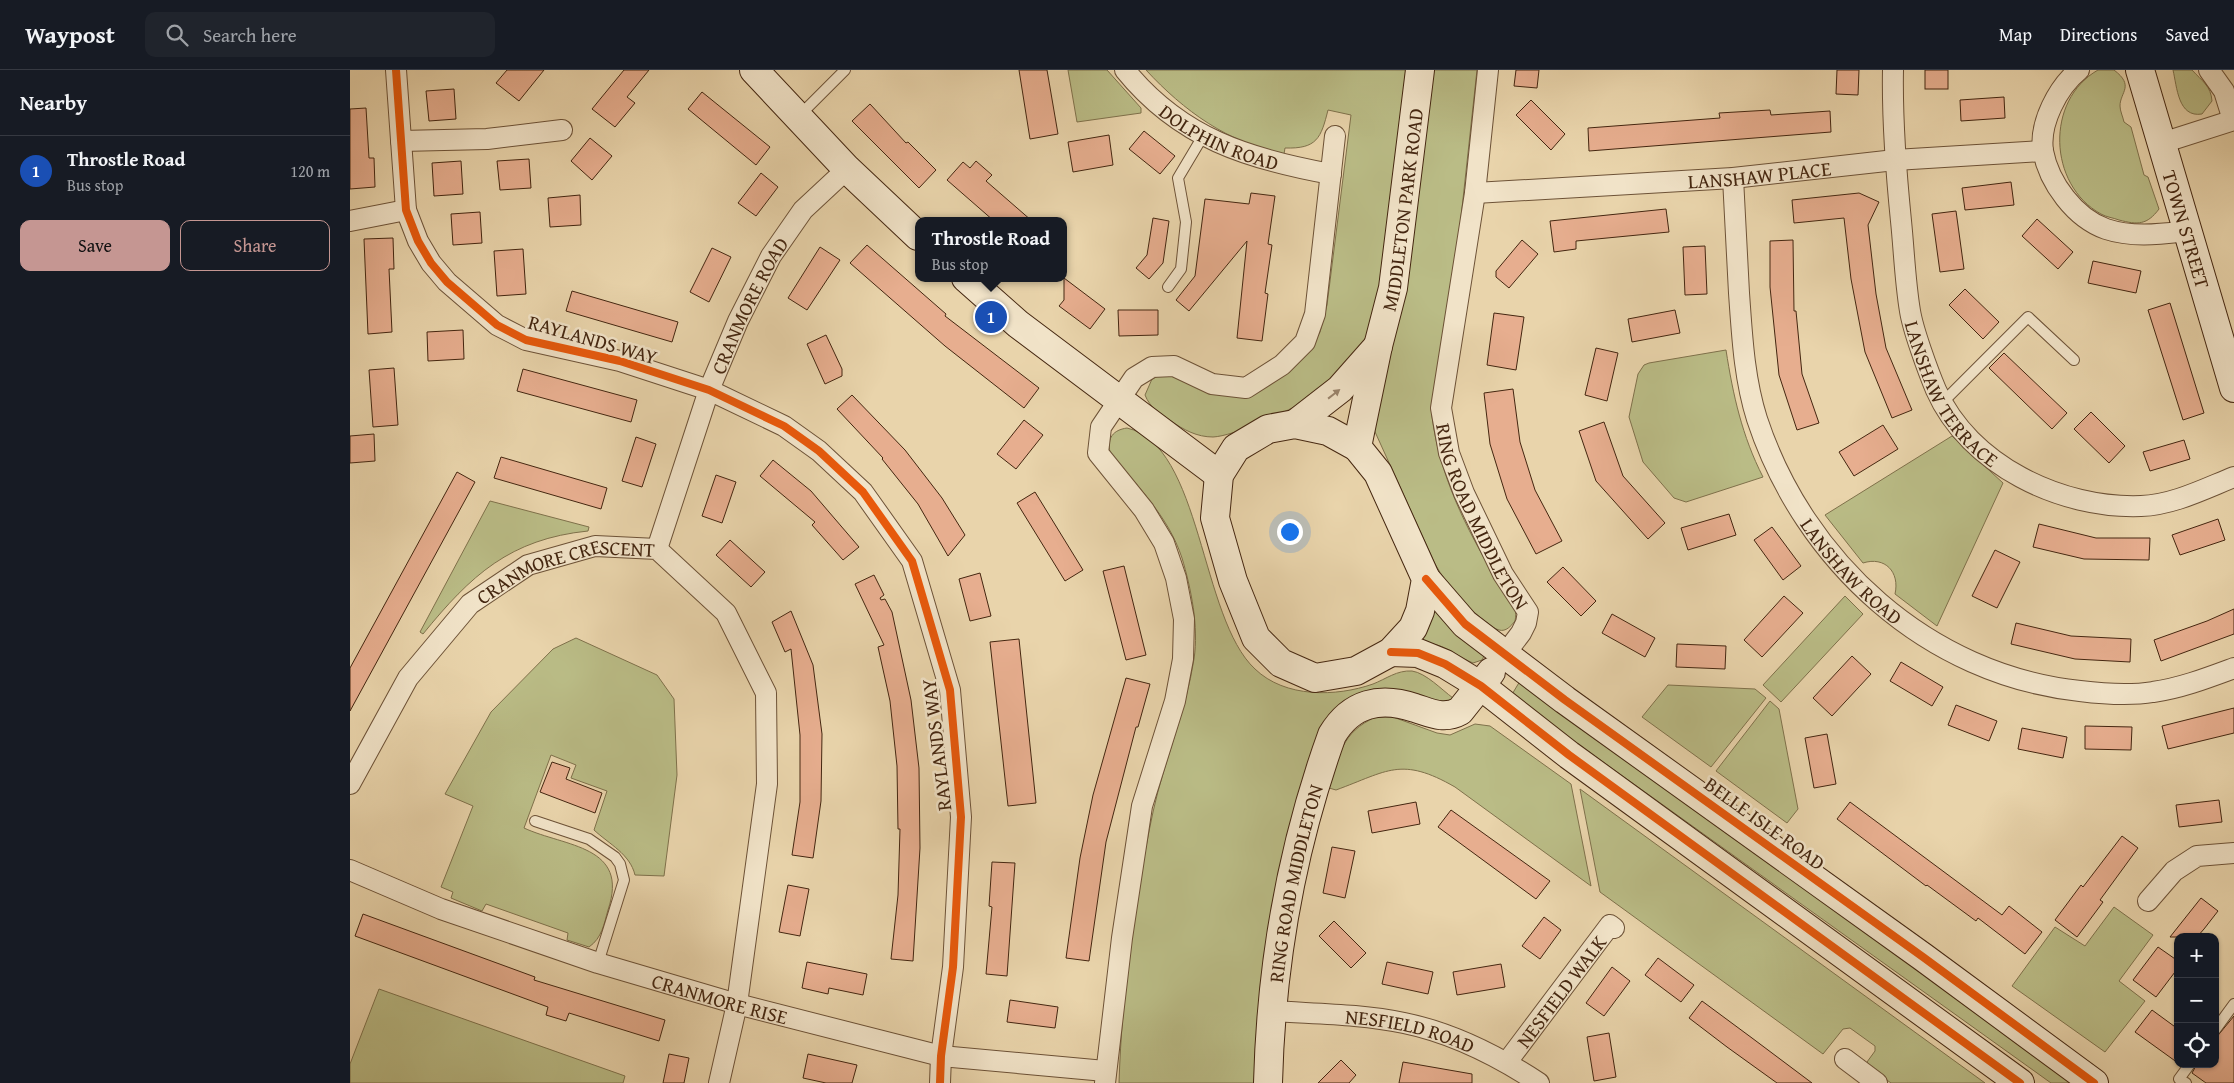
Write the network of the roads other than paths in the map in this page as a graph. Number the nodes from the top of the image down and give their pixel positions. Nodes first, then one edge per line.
1 (396, 70) edge
2 (754, 70) edge
3 (845, 70) edge
4 (1124, 70) edge
5 (1420, 70) edge
6 (1488, 70) edge
7 (1893, 70) edge
8 (2079, 70) edge
9 (2140, 70) edge
10 (2209, 70) edge
11 (798, 117) junction
12 (2234, 120) edge
13 (562, 130) dead end
14 (1203, 136) junction
15 (1336, 136) dead end
16 (401, 141) junction
17 (2162, 143) junction
18 (2044, 151) junction
19 (1896, 160) junction
20 (847, 168) junction
21 (1330, 174) junction
22 (1733, 178) junction
23 (1474, 192) junction
24 (406, 210) junction
25 (350, 221) edge
26 (2189, 231) junction
27 (915, 233) edge
28 (971, 282) edge
29 (1168, 287) dead end
30 (1378, 346) junction
31 (2074, 360) dead end
32 (2234, 388) edge
33 (710, 390) junction
34 (1119, 398) junction
35 (1943, 402) junction
36 (1295, 424) junction
37 (1356, 447) junction
38 (1219, 475) junction
39 (2234, 478) edge
40 (657, 549) junction
41 (1426, 579) junction
42 (1391, 652) junction
43 (1505, 654) junction
44 (2234, 668) edge
45 (1481, 686) junction
46 (350, 784) edge
47 (535, 821) dead end
48 (2234, 853) edge
49 (350, 870) edge
50 (2148, 901) dead end
51 (1614, 928) dead end
52 (598, 963) junction
53 (737, 1004) junction
54 (2234, 1004) edge
55 (1272, 1012) junction
56 (2219, 1025) edge
57 (941, 1056) junction
58 (1845, 1059) dead end
59 (1507, 1062) junction
60 (2187, 1068) edge
61 (1105, 1077) edge
62 (719, 1083) edge
63 (940, 1083) edge
64 (1268, 1083) edge
65 (1539, 1083) edge
66 (1877, 1083) edge
67 (2020, 1083) edge
68 (2094, 1083) edge
69 (2186, 1083) edge

1 - 16 street, RAYLANDS WAY
2 - 11 street
3 - 11 lane
4 - 14 street, DOLPHIN ROAD
5 - 30 street, MIDDLETON PARK ROAD
6 - 23 street, RING ROAD MIDDLETON
7 - 19 street, LANSHAW TERRACE
8 - 18 street
9 - 17 street, TOWN STREET
10 - 12 street
11 - 20 street
12 - 17 street
13 - 16 street
14 - 21 street, DOLPHIN ROAD
14 - 29 lane
15 - 21 street
16 - 24 street, RAYLANDS WAY
17 - 26 street, TOWN STREET
18 - 19 street, LANSHAW PLACE
18 - 26 street
19 - 22 street, LANSHAW PLACE
19 - 35 street, LANSHAW TERRACE
20 - 27 street
20 - 33 street, CRANMORE ROAD
21 - 34 street
22 - 23 street, LANSHAW PLACE
22 - 44 street, LANSHAW ROAD
23 - 43 street, RING ROAD MIDDLETON
24 - 25 street
24 - 33 street, RAYLANDS WAY
26 - 32 street, TOWN STREET
28 - 34 street
36 -> 30 street, MIDDLETON PARK ROAD
30 - 37 street, MIDDLETON PARK ROAD
31 - 35 lane
33 - 40 street, CRANMORE ROAD
33 - 57 street, RAYLANDS WAY
34 - 38 street
34 - 61 street
35 - 39 street, LANSHAW TERRACE
36 - 37 street, MIDDLETON PARK ROAD
36 - 38 street, MIDDLETON PARK ROAD
37 - 41 street, MIDDLETON PARK ROAD
38 - 42 street, MIDDLETON PARK ROAD
40 - 46 street, CRANMORE CRESCENT
40 - 53 street, CRANMORE CRESCENT
41 - 42 street, MIDDLETON PARK ROAD
41 - 43 street, BELLE ISLE ROAD
42 - 45 street
43 - 45 street, RING ROAD MIDDLETON
43 - 68 street, BELLE ISLE ROAD
45 - 55 street, RING ROAD MIDDLETON
45 - 67 street
47 - 52 lane
48 - 50 street
49 - 52 street, CRANMORE RISE
51 - 59 street, NESFIELD WALK
52 - 53 street, CRANMORE RISE
53 - 57 street, CRANMORE RISE
53 - 62 street, CRANMORE CRESCENT
54 - 56 lane
55 - 59 street, NESFIELD ROAD
55 - 64 street, RING ROAD MIDDLETON
57 - 61 street, CRANMORE RISE
57 - 63 street, RAYLANDS WAY
58 - 66 street
59 - 65 street, NESFIELD ROAD
60 - 69 lane

